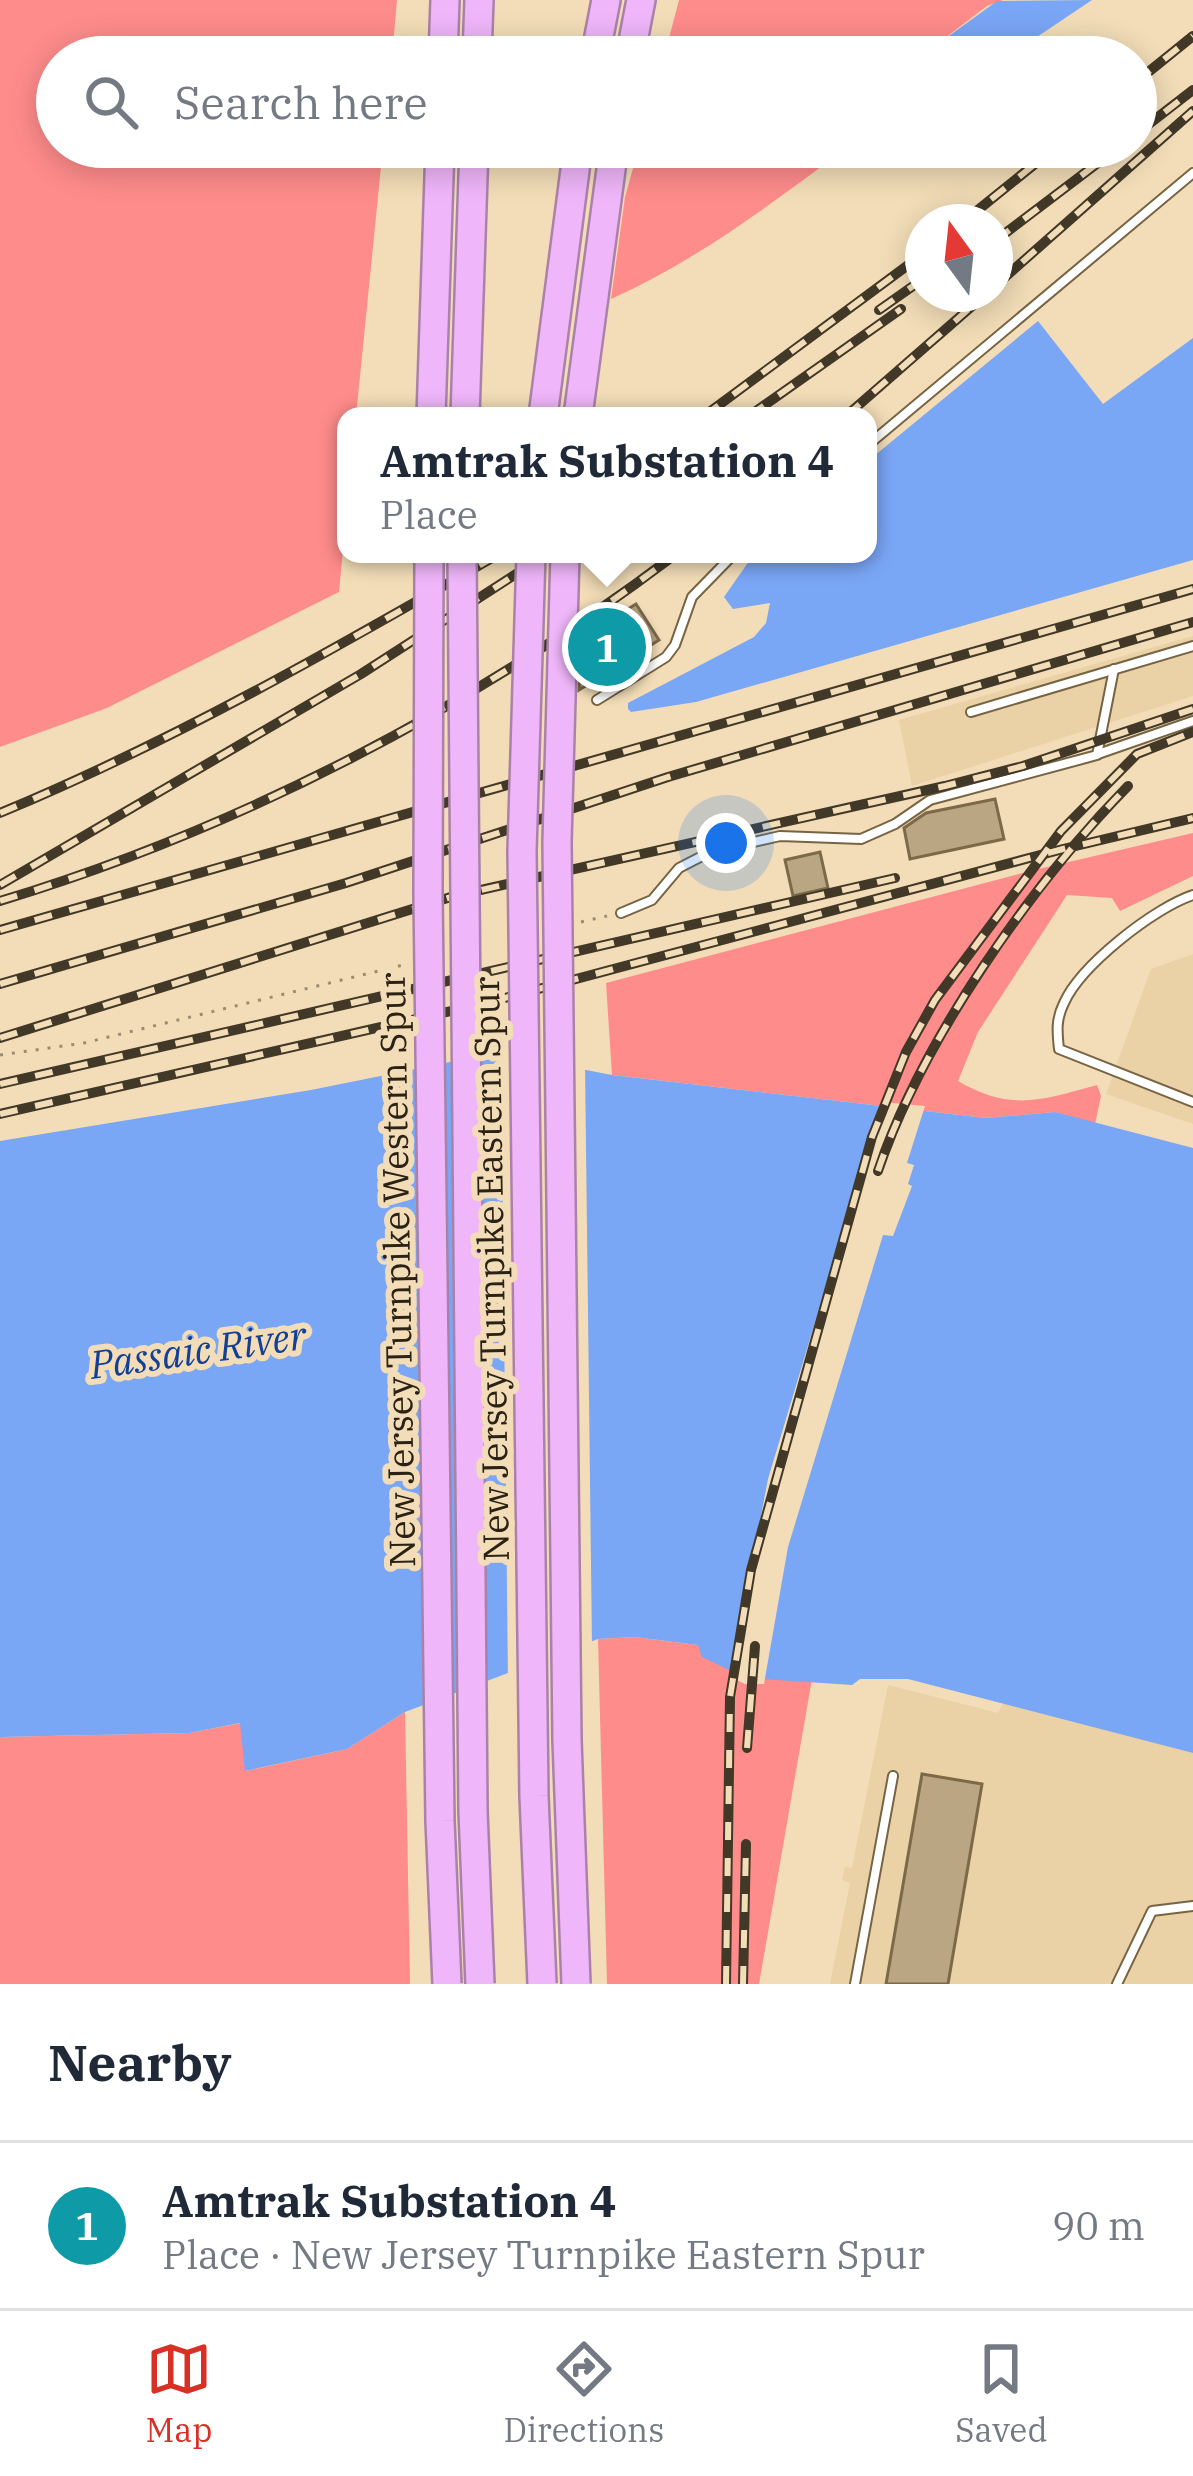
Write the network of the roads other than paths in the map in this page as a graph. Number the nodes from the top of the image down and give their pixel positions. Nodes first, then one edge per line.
1 (445, 0) edge
2 (479, 0) edge
3 (606, 0) edge
4 (641, 0) edge
5 (444, 36) edge
6 (478, 36) edge
7 (599, 36) edge
8 (634, 36) edge
9 (439, 168) edge
10 (473, 168) edge
11 (575, 168) edge
12 (611, 168) edge
13 (1193, 173) edge
14 (431, 407) edge
15 (465, 407) edge
16 (544, 407) edge
17 (579, 407) edge
18 (877, 437) edge
19 (428, 563) edge
20 (462, 563) edge
21 (531, 563) edge
22 (565, 563) edge
23 (725, 563) edge
24 (1193, 646) edge
25 (1114, 669) junction
26 (598, 700) dead end
27 (971, 712) dead end
28 (1193, 721) edge
29 (1097, 755) junction
30 (1193, 896) edge
31 (620, 913) road end
32 (1192, 1098) edge
33 (893, 1776) dead end
34 (1193, 1906) edge
35 (447, 1984) edge
36 (480, 1984) edge
37 (542, 1984) edge
38 (576, 1984) edge
39 (855, 1984) edge
40 (1117, 1984) edge

1 - 5 highway
2 - 6 highway
3 - 7 highway
4 - 8 highway
9 - 14 highway
10 - 15 highway
11 - 16 highway
12 - 17 highway
13 - 18 lane
19 - 35 highway, New Jersey Turnpike Western Spur, bridge
20 - 36 highway, New Jersey Turnpike Western Spur, bridge
21 - 37 highway, New Jersey Turnpike Eastern Spur, bridge
22 - 38 highway, New Jersey Turnpike Eastern Spur, bridge
23 - 26 lane
24 - 25 lane
25 - 27 lane
25 - 29 lane
28 - 29 lane
29 - 31 lane
30 - 32 lane
33 - 39 lane
34 - 40 lane

